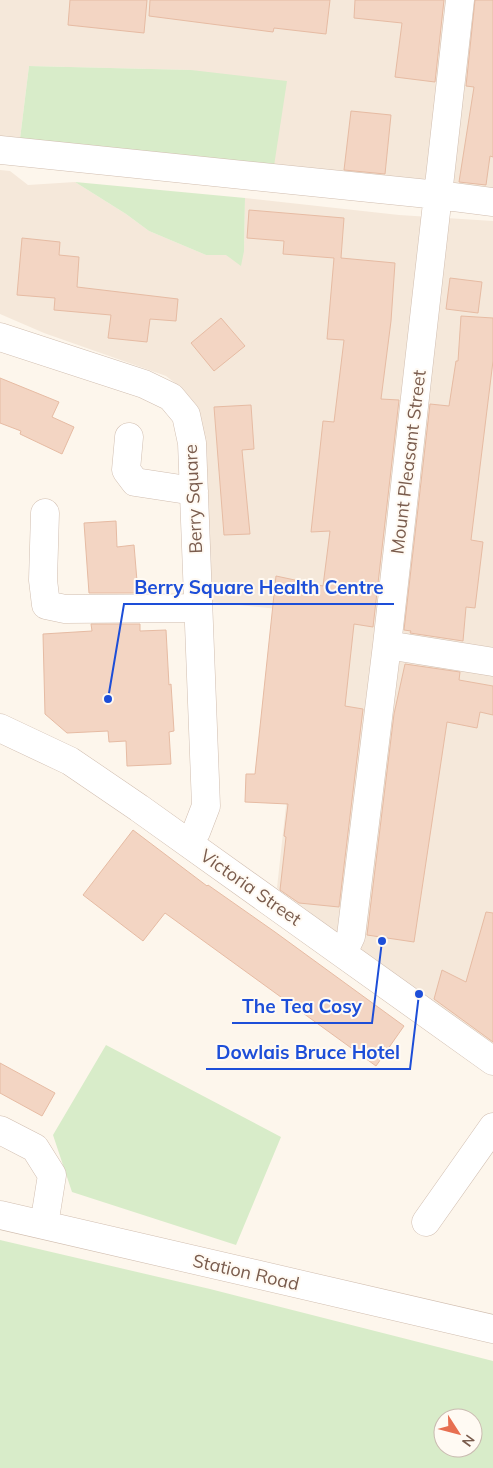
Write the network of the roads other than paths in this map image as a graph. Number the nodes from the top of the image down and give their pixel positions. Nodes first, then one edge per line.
1 (460, 0) edge
2 (0, 150) edge
3 (438, 195) junction
4 (493, 202) edge
5 (0, 337) edge
6 (129, 437) dead end
7 (194, 491) junction
8 (45, 513) dead end
9 (198, 608) junction
10 (387, 645) junction
11 (493, 662) edge
12 (0, 728) edge
13 (187, 842) junction
14 (343, 953) junction
15 (493, 1061) edge
16 (493, 1127) edge
17 (0, 1130) edge
18 (0, 1215) edge
19 (426, 1222) dead end
20 (44, 1225) junction
21 (493, 1329) edge

1 - 3 street, Mount Pleasant Street
2 - 3 street
3 - 4 street
3 - 10 street, Mount Pleasant Street
5 - 7 street, Berry Square
6 - 7 street
7 - 9 street, Berry Square
8 - 9 street
9 - 13 street, Berry Square
10 - 11 street
10 - 14 street, Mount Pleasant Street
12 - 13 street, Victoria Street
13 - 14 street, Victoria Street
14 - 15 street, Victoria Street
16 - 19 street
17 - 20 street
18 - 20 street, Station Road
20 - 21 street, Station Road

